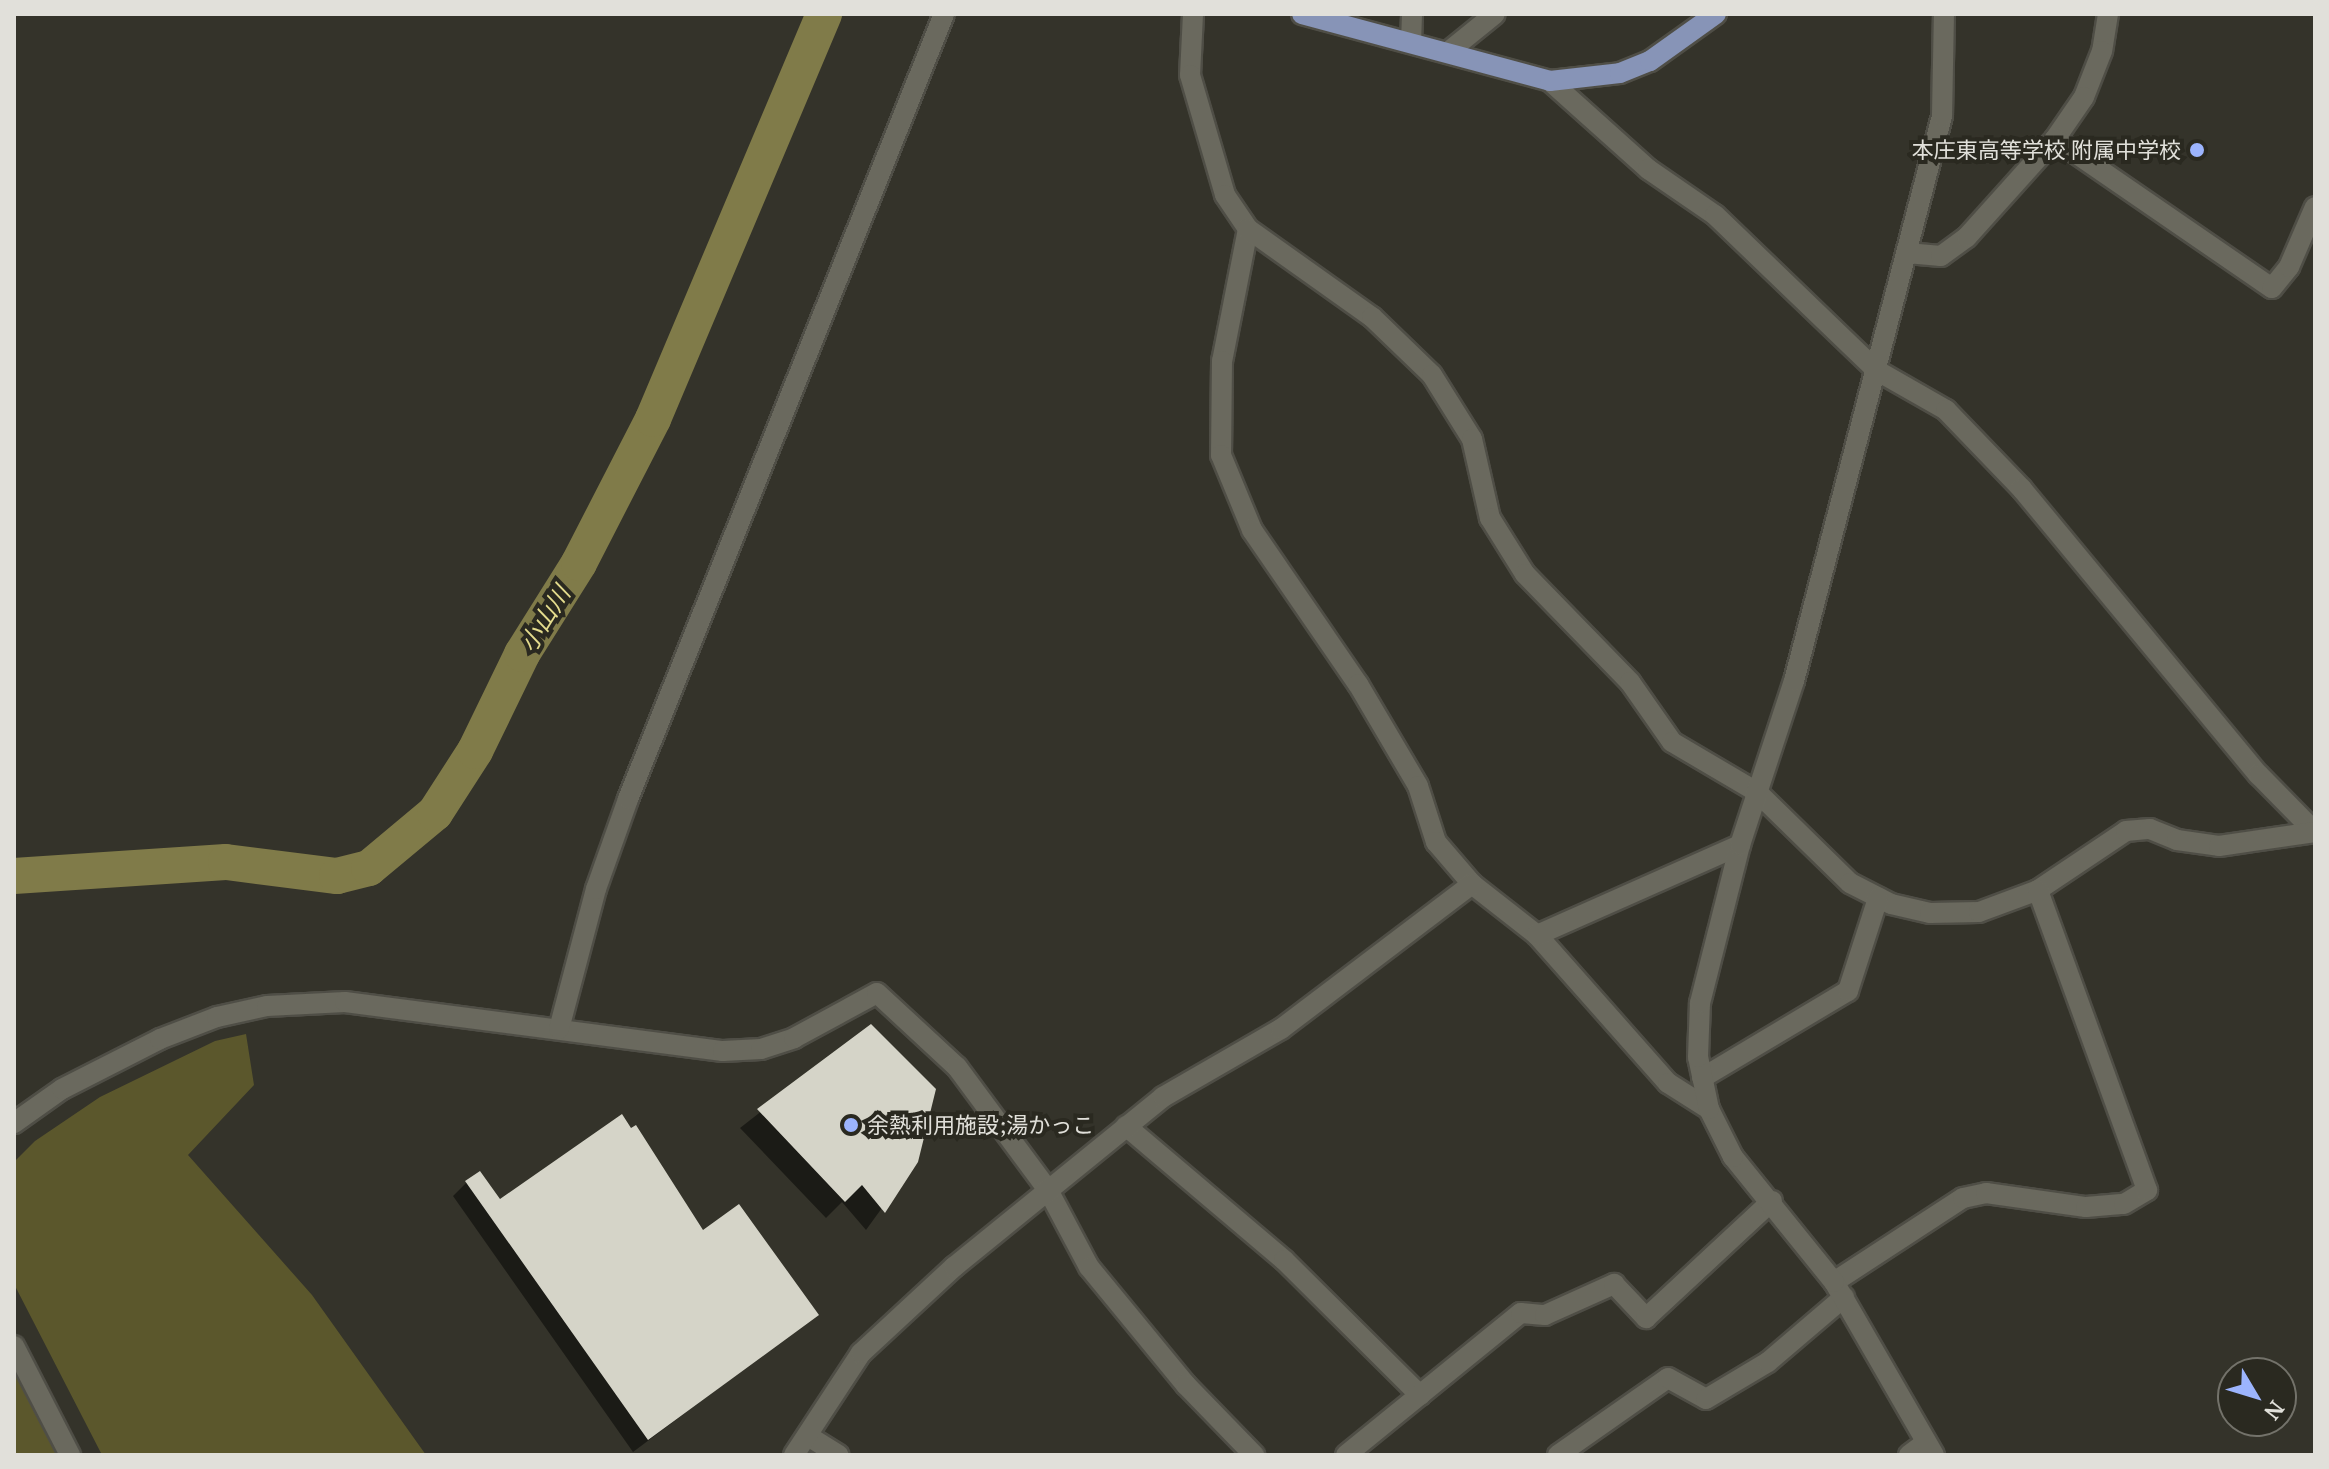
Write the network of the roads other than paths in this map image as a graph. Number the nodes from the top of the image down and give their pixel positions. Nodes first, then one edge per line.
1 (944, 14) edge
2 (1193, 14) edge
3 (1302, 14) edge
4 (1412, 14) edge
5 (1495, 14) edge
6 (1716, 14) edge
7 (1944, 14) edge
8 (2108, 14) edge
9 (1411, 43) junction
10 (1448, 52) junction
11 (1550, 81) junction
12 (2055, 139) junction
13 (2315, 207) edge
14 (1248, 229) junction
15 (1907, 253) junction
16 (1876, 370) junction
17 (1757, 792) junction
18 (2315, 832) edge
19 (1740, 845) junction
20 (1472, 884) junction
21 (2038, 890) junction
22 (1878, 898) junction
23 (1537, 935) junction
24 (559, 1029) junction
25 (1702, 1078) junction
26 (1709, 1109) junction
27 (14, 1123) edge
28 (1126, 1126) junction
29 (1048, 1190) junction
30 (1772, 1201) junction
31 (1839, 1290) junction
32 (14, 1346) edge
33 (1420, 1395) junction
34 (808, 1436) junction
35 (1930, 1448) edge
36 (70, 1455) edge
37 (794, 1455) edge
38 (838, 1455) edge
39 (1254, 1455) edge
40 (1346, 1455) edge
41 (1558, 1455) edge
42 (1909, 1455) edge

1 - 24 street
2 - 14 street
3 - 9 main road
4 - 9 street
5 - 10 street
6 - 11 main road
7 - 15 street
8 - 12 street
9 - 10 main road
10 - 11 main road
11 - 16 street
12 - 13 street
12 - 15 street
14 - 17 street
14 - 20 street
15 - 16 street
16 - 17 street
16 - 18 street
17 - 19 street
17 - 22 street
18 - 21 street
19 - 23 street
19 - 25 street
20 - 23 street
20 - 28 street
21 - 22 street
21 - 31 street
22 - 25 street
23 - 26 street
24 - 27 street
24 - 29 street
25 - 26 street
26 - 30 street
28 - 29 street
28 - 33 street
29 - 34 street
29 - 39 street
30 - 31 street
30 - 33 street
31 - 35 street
31 - 41 street
32 - 36 street
33 - 40 street
34 - 37 street
34 - 38 street
35 - 42 street

